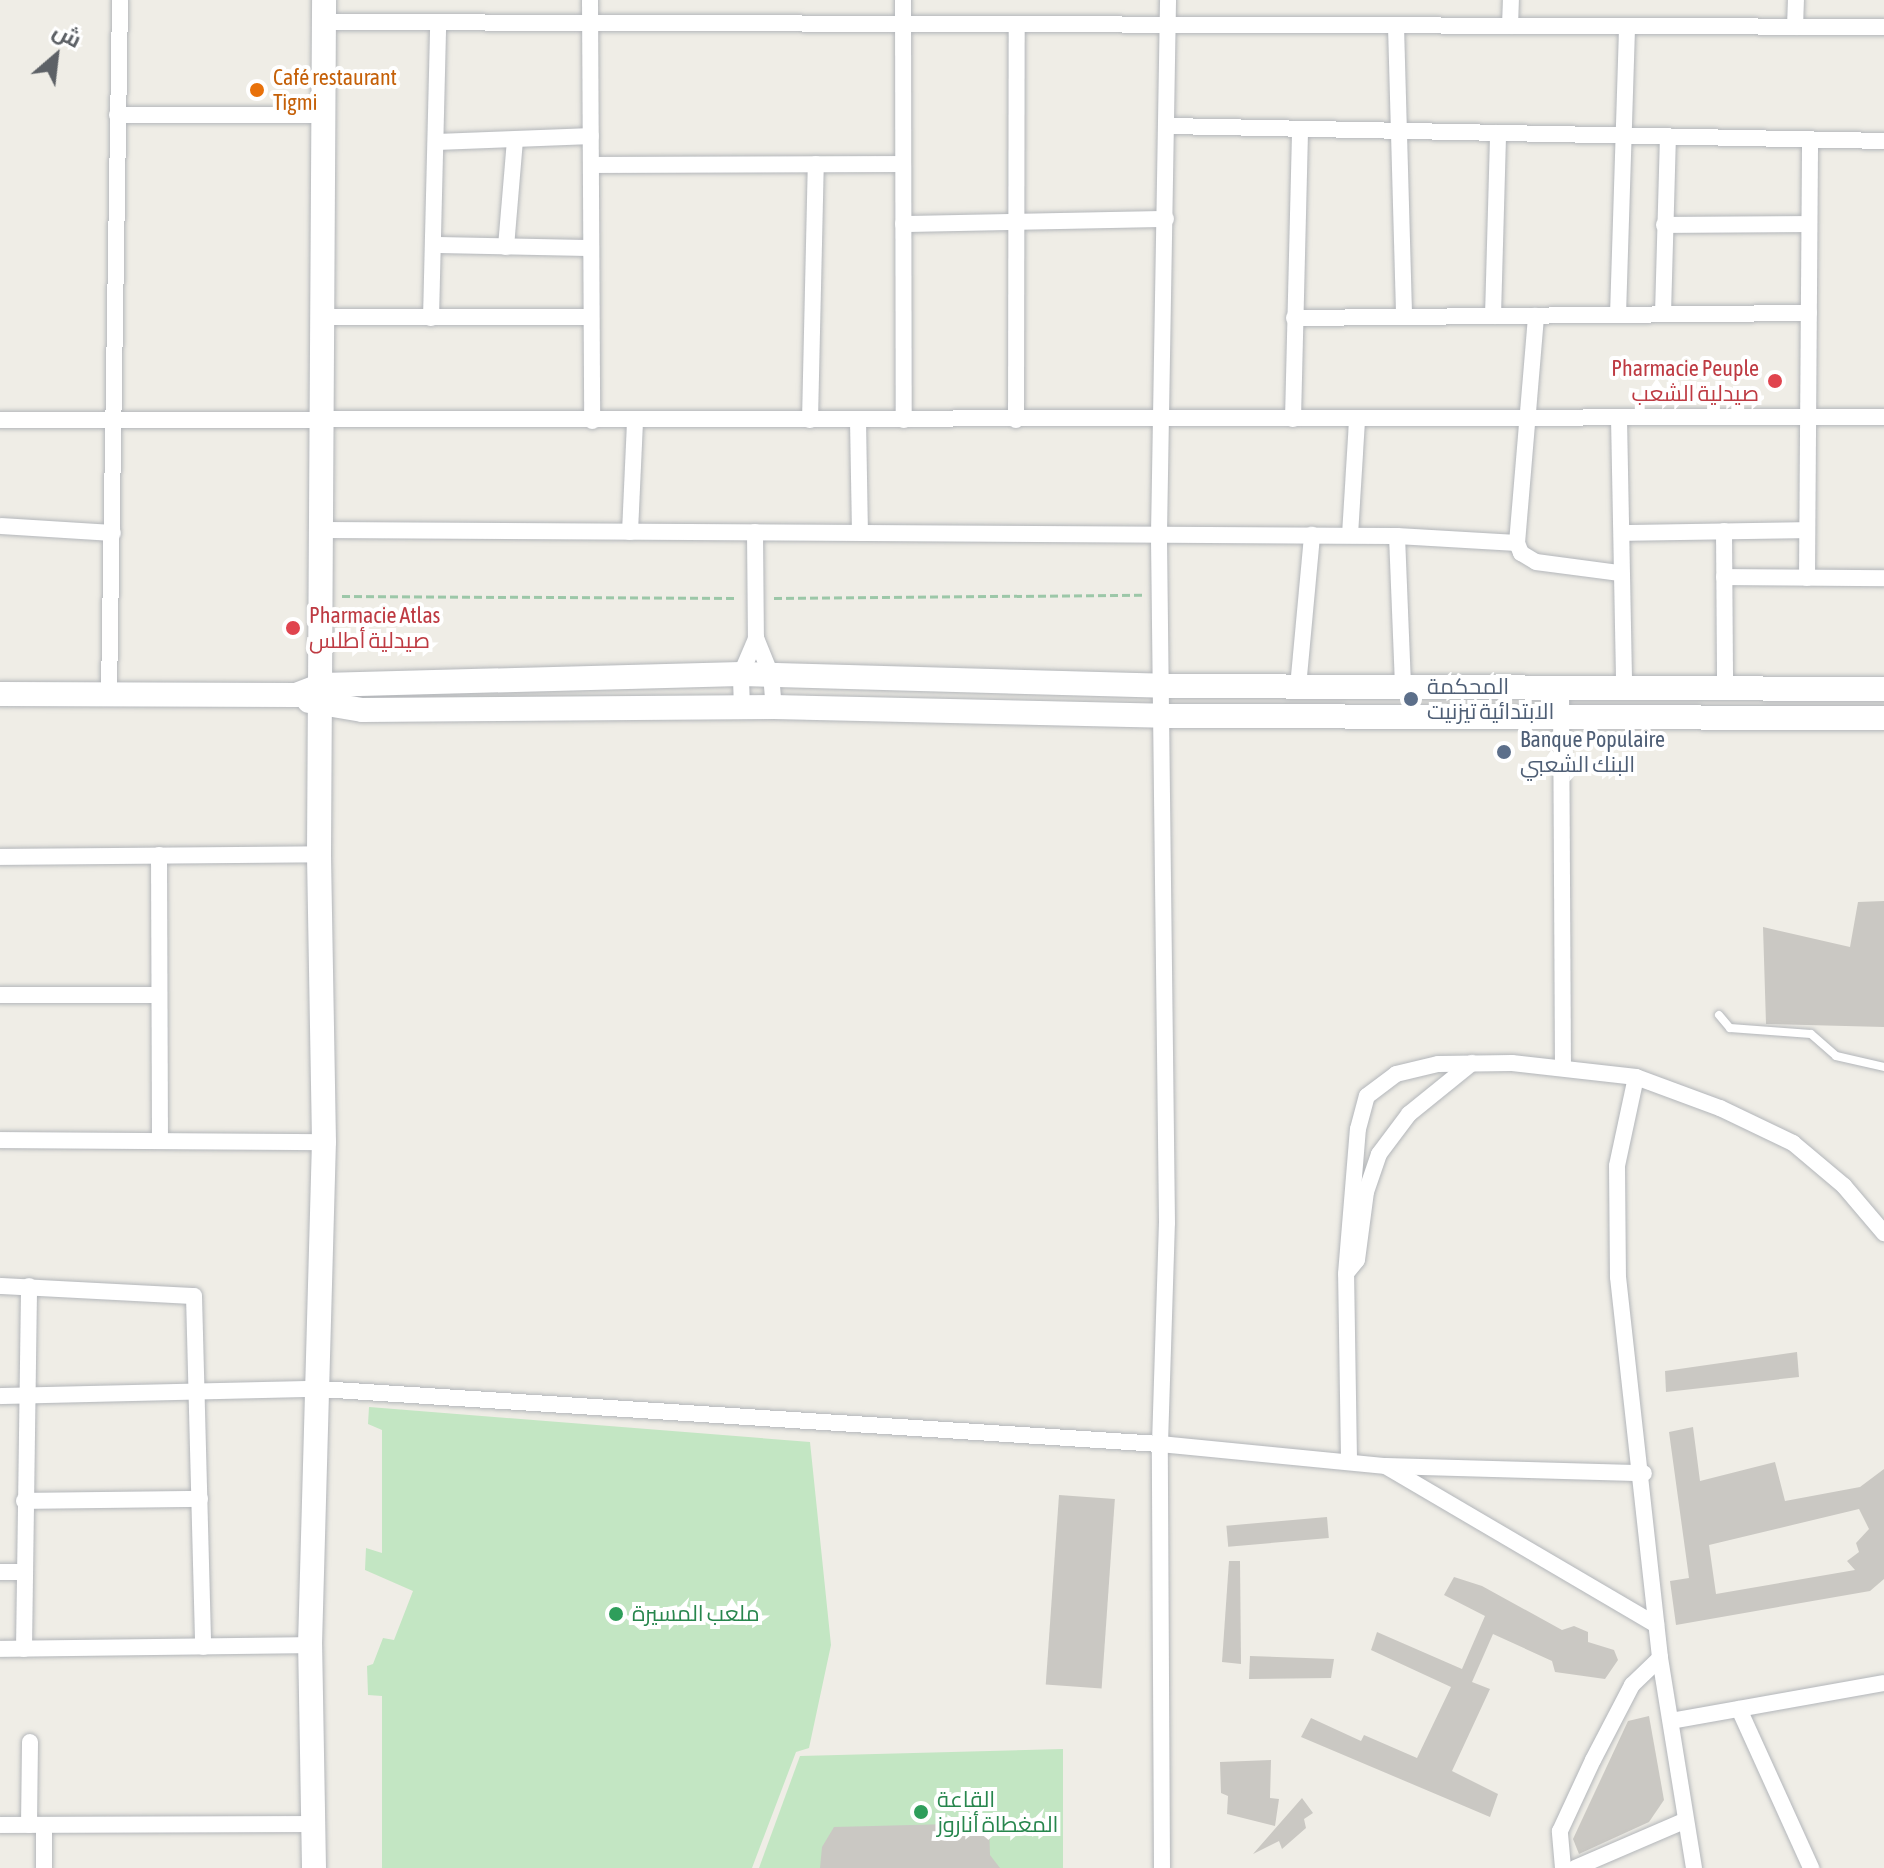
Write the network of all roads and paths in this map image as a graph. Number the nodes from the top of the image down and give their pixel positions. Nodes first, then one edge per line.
1 (120, 0) edge
2 (590, 0) edge
3 (903, 0) edge
4 (1168, 0) edge
5 (1511, 0) edge
6 (1796, 0) edge
7 (324, 11) edge
8 (438, 22) junction
9 (590, 23) junction
10 (903, 24) junction
11 (1017, 24) junction
12 (1168, 25) junction
13 (1396, 26) junction
14 (1510, 26) junction
15 (1627, 26) junction
16 (1795, 27) junction
17 (1884, 27) edge
18 (117, 115) junction
19 (322, 115) junction
20 (1169, 126) junction
21 (1300, 129) junction
22 (1401, 131) junction
23 (1498, 133) junction
24 (1621, 135) junction
25 (591, 136) junction
26 (1668, 136) junction
27 (515, 139) junction
28 (1810, 139) junction
29 (1884, 141) edge
30 (438, 142) junction
31 (816, 164) junction
32 (903, 164) junction
33 (591, 165) junction
34 (1166, 219) junction
35 (1018, 222) junction
36 (903, 224) junction
37 (1808, 224) junction
38 (1664, 225) junction
39 (434, 245) junction
40 (506, 247) junction
41 (591, 248) junction
42 (1809, 313) junction
43 (1663, 314) junction
44 (1618, 315) junction
45 (1404, 316) junction
46 (1493, 316) junction
47 (1536, 316) junction
48 (321, 317) junction
49 (591, 317) junction
50 (431, 318) junction
51 (1294, 318) junction
52 (1808, 417) junction
53 (1884, 417) edge
54 (1529, 418) junction
55 (1619, 418) junction
56 (1162, 419) junction
57 (1293, 419) junction
58 (1357, 419) junction
59 (0, 420) edge
60 (810, 420) junction
61 (858, 420) junction
62 (904, 420) junction
63 (1016, 420) junction
64 (321, 421) junction
65 (592, 421) junction
66 (635, 421) junction
67 (112, 422) junction
68 (1, 526) edge
69 (322, 530) junction
70 (1806, 530) junction
71 (1724, 531) junction
72 (630, 532) junction
73 (755, 532) junction
74 (113, 533) junction
75 (860, 533) junction
76 (1622, 533) junction
77 (1159, 534) junction
78 (1312, 535) junction
79 (1350, 535) junction
80 (1397, 536) junction
81 (1517, 543) junction
82 (1620, 573) junction
83 (1724, 577) junction
84 (1807, 578) junction
85 (1884, 578) edge
86 (756, 638) junction
87 (741, 674) junction
88 (771, 675) junction
89 (1164, 686) junction
90 (1298, 687) junction
91 (1403, 688) junction
92 (1725, 688) junction
93 (1561, 689) junction
94 (1859, 689) junction
95 (1884, 689) edge
96 (1624, 690) junction
97 (0, 694) edge
98 (109, 694) junction
99 (322, 696) junction
100 (774, 707) junction
101 (742, 708) junction
102 (1163, 716) junction
103 (1562, 718) junction
104 (1872, 718) edge
105 (319, 854) junction
106 (159, 855) junction
107 (0, 857) edge
108 (0, 995) edge
109 (157, 995) junction
110 (1719, 1015) dead end
111 (1472, 1063) junction
112 (1563, 1065) junction
113 (1884, 1067) edge
114 (1636, 1077) junction
115 (0, 1140) edge
116 (160, 1140) junction
117 (324, 1142) junction
118 (1355, 1158) junction
119 (1373, 1164) junction
120 (1884, 1233) edge
121 (1346, 1274) junction
122 (0, 1286) edge
123 (29, 1286) junction
124 (320, 1389) junction
125 (199, 1392) junction
126 (0, 1396) edge
127 (28, 1396) junction
128 (1160, 1444) junction
129 (1349, 1460) junction
130 (1386, 1466) junction
131 (1644, 1473) junction
132 (200, 1499) junction
133 (24, 1501) junction
134 (0, 1572) edge
135 (24, 1572) junction
136 (1656, 1625) junction
137 (310, 1645) junction
138 (203, 1647) junction
139 (0, 1649) edge
140 (24, 1649) junction
141 (1660, 1658) junction
142 (1884, 1683) edge
143 (1739, 1709) junction
144 (1671, 1721) junction
145 (30, 1742) dead end
146 (1684, 1821) junction
147 (313, 1824) junction
148 (0, 1825) edge
149 (37, 1825) junction
150 (44, 1868) edge
151 (314, 1868) edge
152 (1162, 1868) edge
153 (1563, 1868) edge
154 (1575, 1868) edge
155 (1694, 1868) edge
156 (1811, 1868) edge

1 - 18 street
2 - 9 street
3 - 10 street
4 - 12 street
5 - 14 street
6 - 16 street
7 - 8 street
7 - 19 main road
8 - 9 street
8 - 30 street
9 - 10 street
9 - 25 street
10 - 11 street
10 - 32 street
11 - 12 street
11 - 35 street
12 - 13 street
12 - 20 street
13 - 14 street
13 - 22 street
14 - 15 street
15 - 16 street
15 - 24 street
16 - 17 street
18 - 19 street
18 - 67 street
19 - 48 main road
20 - 21 street
20 - 34 street
21 - 22 street
21 - 51 street
22 - 23 street
22 - 45 street
23 - 24 street
23 - 46 street
24 - 26 street
24 - 44 street
25 - 27 street
25 - 33 street
26 - 28 street
26 - 38 street
27 - 30 street
27 - 40 street
28 - 29 street
28 - 37 street
30 - 39 street
31 - 32 street
31 - 33 street
31 - 60 street
32 - 36 street
33 - 41 street
34 - 35 street
34 - 56 street
35 - 36 street
35 - 63 street
36 - 62 street
37 - 38 street
37 - 42 street
38 - 43 street
39 - 40 street
39 - 50 street
40 - 41 street
41 - 49 street
42 - 43 street
42 - 52 street
43 - 44 street
44 - 47 street
45 - 46 street
45 - 51 street
46 - 47 street
47 - 54 street
48 - 50 street
48 - 64 main road
49 - 50 street
49 - 65 street
51 - 57 street
52 - 53 street
52 - 55 street
52 - 70 street
54 - 55 street
54 - 58 street
54 - 81 street
55 - 76 street
56 - 57 street
56 - 63 street
56 - 77 street
57 - 58 street
58 - 79 street
59 - 67 street
60 - 61 street
60 - 66 street
61 - 62 street
61 - 75 street
62 - 63 street
64 - 65 street
64 - 67 street
64 - 69 main road
65 - 66 street
66 - 72 street
67 - 74 street
68 - 74 street
69 - 72 street
69 - 99 main road
70 - 71 street
70 - 84 street
71 - 76 street
71 - 83 street
72 - 73 street
73 - 75 street
73 - 86 street
74 - 98 street
75 - 77 street
76 - 82 street
77 - 78 street
77 - 89 street
78 - 79 street
78 - 90 street
79 - 80 street
80 - 81 street
80 - 91 street
81 - 82 street
82 - 96 street
83 - 84 street
83 - 92 street
84 - 85 street
86 - 87 street
86 - 88 street
87 - 88 main road
87 - 99 main road
87 - 101 street
88 - 89 main road
88 - 100 street
89 - 90 main road
89 - 102 street
90 - 91 main road
91 - 93 main road
92 - 94 main road
92 - 96 main road
93 - 96 main road
93 - 103 street
94 - 95 main road
94 - 104 main road
97 - 98 main road
98 - 99 main road
99 - 101 main road
99 - 105 main road
100 - 101 main road
100 - 102 main road
102 - 103 main road
102 - 128 street
103 - 104 main road
103 - 112 street
105 - 106 street
105 - 117 main road
106 - 107 street
106 - 109 street
108 - 109 street
109 - 116 street
110 - 113 lane
111 - 112 street
111 - 118 street
111 - 119 street
112 - 114 street
114 - 120 street
114 - 131 street
115 - 116 street
116 - 117 street
117 - 124 main road
118 - 119 street
118 - 121 street
119 - 121 street
121 - 129 street
122 - 123 street
123 - 125 street
123 - 127 street
124 - 125 street
124 - 128 street
124 - 137 main road
125 - 127 street
125 - 132 street
126 - 127 street
127 - 133 street
128 - 129 street
128 - 152 street
129 - 130 street
130 - 131 street
130 - 136 street
131 - 136 street
132 - 133 street
132 - 138 street
133 - 135 street
134 - 135 street
135 - 140 street
136 - 141 street
137 - 138 street
137 - 147 main road
138 - 140 street
139 - 140 street
141 - 144 street
141 - 153 street
142 - 143 street
143 - 144 street
143 - 156 street
144 - 146 street
145 - 149 street
146 - 154 street
146 - 155 street
147 - 149 street
147 - 151 main road
148 - 149 street
149 - 150 street

